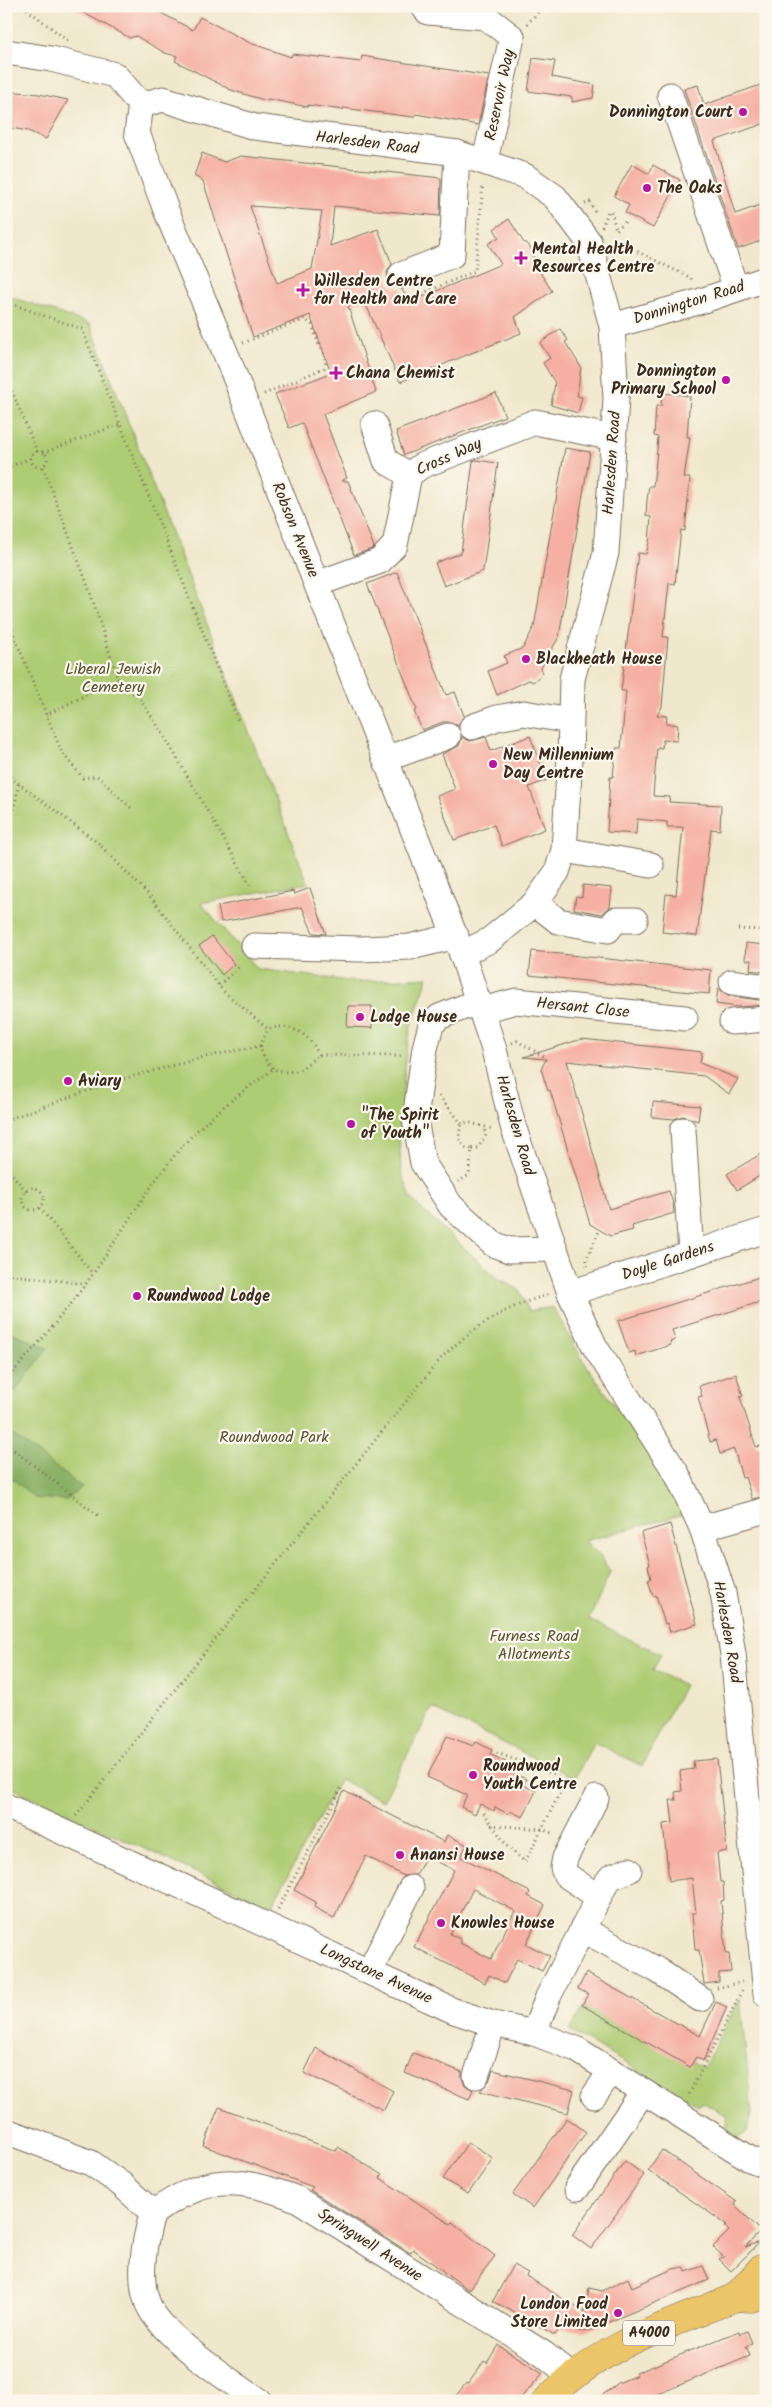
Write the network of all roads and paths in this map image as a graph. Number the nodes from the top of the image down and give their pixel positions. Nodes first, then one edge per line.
1 (23, 6) edge
2 (423, 6) edge
3 (544, 6) edge
4 (522, 28) dead end
5 (72, 44) dead end
6 (6, 52) edge
7 (670, 95) dead end
8 (141, 105) junction
9 (457, 153) junction
10 (486, 161) junction
11 (577, 207) dead end
12 (625, 222) dead end
13 (616, 230) junction
14 (609, 233) dead end
15 (609, 244) dead end
16 (401, 275) dead end
17 (766, 279) edge
18 (694, 288) dead end
19 (736, 289) junction
20 (6, 302) edge
21 (612, 326) junction
22 (238, 345) dead end
23 (6, 377) edge
24 (259, 396) dead end
25 (120, 424) junction
26 (374, 424) dead end
27 (614, 438) junction
28 (36, 452) junction
29 (44, 453) junction
30 (32, 458) junction
31 (43, 467) junction
32 (6, 468) edge
33 (409, 475) junction
34 (317, 584) junction
35 (6, 616) edge
36 (118, 679) junction
37 (46, 715) junction
38 (238, 720) dead end
39 (570, 721) junction
40 (472, 727) dead end
41 (448, 736) dead end
42 (386, 759) junction
43 (6, 774) edge
44 (19, 783) junction
45 (132, 808) dead end
46 (6, 849) edge
47 (564, 850) junction
48 (651, 865) dead end
49 (250, 885) dead end
50 (535, 903) junction
51 (636, 920) dead end
52 (738, 929) dead end
53 (766, 930) edge
54 (459, 945) junction
55 (247, 955) joint
56 (732, 982) dead end
57 (219, 985) junction
58 (766, 987) edge
59 (480, 1005) junction
60 (685, 1018) dead end
61 (766, 1019) edge
62 (732, 1022) dead end
63 (268, 1029) junction
64 (511, 1043) dead end
65 (260, 1046) junction
66 (320, 1055) junction
67 (423, 1058) junction
68 (547, 1058) dead end
69 (273, 1069) junction
70 (420, 1085) junction
71 (6, 1120) edge
72 (462, 1124) junction
73 (484, 1128) junction
74 (492, 1129) dead end
75 (683, 1130) dead end
76 (472, 1149) junction
77 (6, 1167) edge
78 (26, 1191) junction
79 (442, 1193) junction
80 (40, 1208) junction
81 (600, 1230) dead end
82 (766, 1230) edge
83 (554, 1249) junction
84 (691, 1254) junction
85 (588, 1266) dead end
86 (6, 1274) edge
87 (93, 1274) junction
88 (86, 1284) junction
89 (570, 1293) junction
90 (6, 1380) edge
91 (6, 1444) edge
92 (766, 1510) edge
93 (99, 1516) dead end
94 (702, 1528) junction
95 (494, 1752) dead end
96 (342, 1787) dead end
97 (596, 1798) dead end
98 (6, 1806) edge
99 (484, 1813) dead end
100 (491, 1825) junction
101 (542, 1829) junction
102 (67, 1834) junction
103 (554, 1834) dead end
104 (758, 1840) edge
105 (629, 1870) dead end
106 (411, 1888) dead end
107 (598, 1896) junction
108 (270, 1925) junction
109 (582, 1929) junction
110 (370, 1971) junction
111 (754, 1991) edge
112 (700, 1999) dead end
113 (493, 2024) junction
114 (534, 2033) junction
115 (611, 2071) junction
116 (476, 2076) dead end
117 (644, 2092) junction
118 (689, 2094) dead end
119 (594, 2096) dead end
120 (6, 2131) edge
121 (738, 2150) junction
122 (766, 2150) edge
123 (766, 2165) edge
124 (577, 2188) dead end
125 (153, 2213) junction
126 (764, 2276) edge
127 (571, 2376) junction
128 (259, 2401) edge
129 (546, 2401) edge

1 - 5 path
2 - 10 street, Reservoir Way
3 - 4 path
6 - 8 street
7 - 19 street
8 - 9 street, Harlesden Road
8 - 34 street, Robson Avenue
9 - 10 street, Harlesden Road
9 - 16 street
10 - 21 street, Harlesden Road
11 - 13 path
12 - 13 path
13 - 14 path
15 - 18 path
17 - 19 street, Donnington Road
19 - 21 street, Donnington Road
20 - 25 path
21 - 27 street, Harlesden Road
22 - 24 path
23 - 28 path
25 - 29 path
25 - 38 path
26 - 33 street
27 - 33 street, Cross Way
27 - 39 street, Harlesden Road
28 - 29 path
28 - 30 path
29 - 31 path
30 - 31 path
30 - 32 path
31 - 36 path
33 - 34 street, Cross Way
34 - 42 street, Robson Avenue
35 - 37 path
36 - 37 path
36 - 49 path
37 - 45 path
39 - 40 street
39 - 47 street, Harlesden Road
41 - 42 street
42 - 54 street, Robson Avenue
43 - 44 path
44 - 46 path
44 - 57 path
47 - 48 street
47 - 50 street, Harlesden Road
50 - 51 street
50 - 54 street, Harlesden Road
52 - 53 path
54 - 55 street
54 - 59 street, Harlesden Road
55 - 57 path
56 - 58 street
57 - 63 path
59 - 60 street, Hersant Close
59 - 67 street
59 - 83 street, Harlesden Road
61 - 62 street
63 - 65 path
63 - 66 path
64 - 68 path
65 - 69 path
65 - 71 path
66 - 67 path
66 - 69 path
67 - 70 street
69 - 87 path
70 - 72 path
70 - 79 street
72 - 73 path
72 - 76 path
73 - 74 path
73 - 76 path
75 - 84 street
76 - 79 path
77 - 78 path
78 - 80 path
78 - 80 path
79 - 83 street
80 - 87 path
81 - 85 path
82 - 84 street, Doyle Gardens
83 - 89 street, Harlesden Road
84 - 89 street, Doyle Gardens
86 - 88 path
87 - 88 path
88 - 90 path
89 - 94 street, Harlesden Road
89 - 102 path
91 - 93 path
92 - 94 street
94 - 104 street, Harlesden Road
95 - 101 path
96 - 108 path
97 - 107 street
98 - 102 street, Longstone Avenue
99 - 100 path
100 - 101 path
100 - 101 path
101 - 103 path
102 - 108 street, Longstone Avenue
104 - 111 street, Harlesden Road
105 - 107 street
106 - 110 street
107 - 109 street
108 - 110 street, Longstone Avenue
109 - 112 street
109 - 114 street
110 - 113 street, Longstone Avenue
111 - 118 path
113 - 114 street, Longstone Avenue
113 - 116 street
114 - 115 street, Longstone Avenue
115 - 117 street, Longstone Avenue
115 - 119 street
117 - 121 street, Longstone Avenue
117 - 124 street
120 - 125 street
121 - 122 street
121 - 123 street, Longstone Avenue
125 - 127 street, Springwell Avenue
125 - 128 street
126 - 127 main road, A4000
127 - 129 main road, A4000

